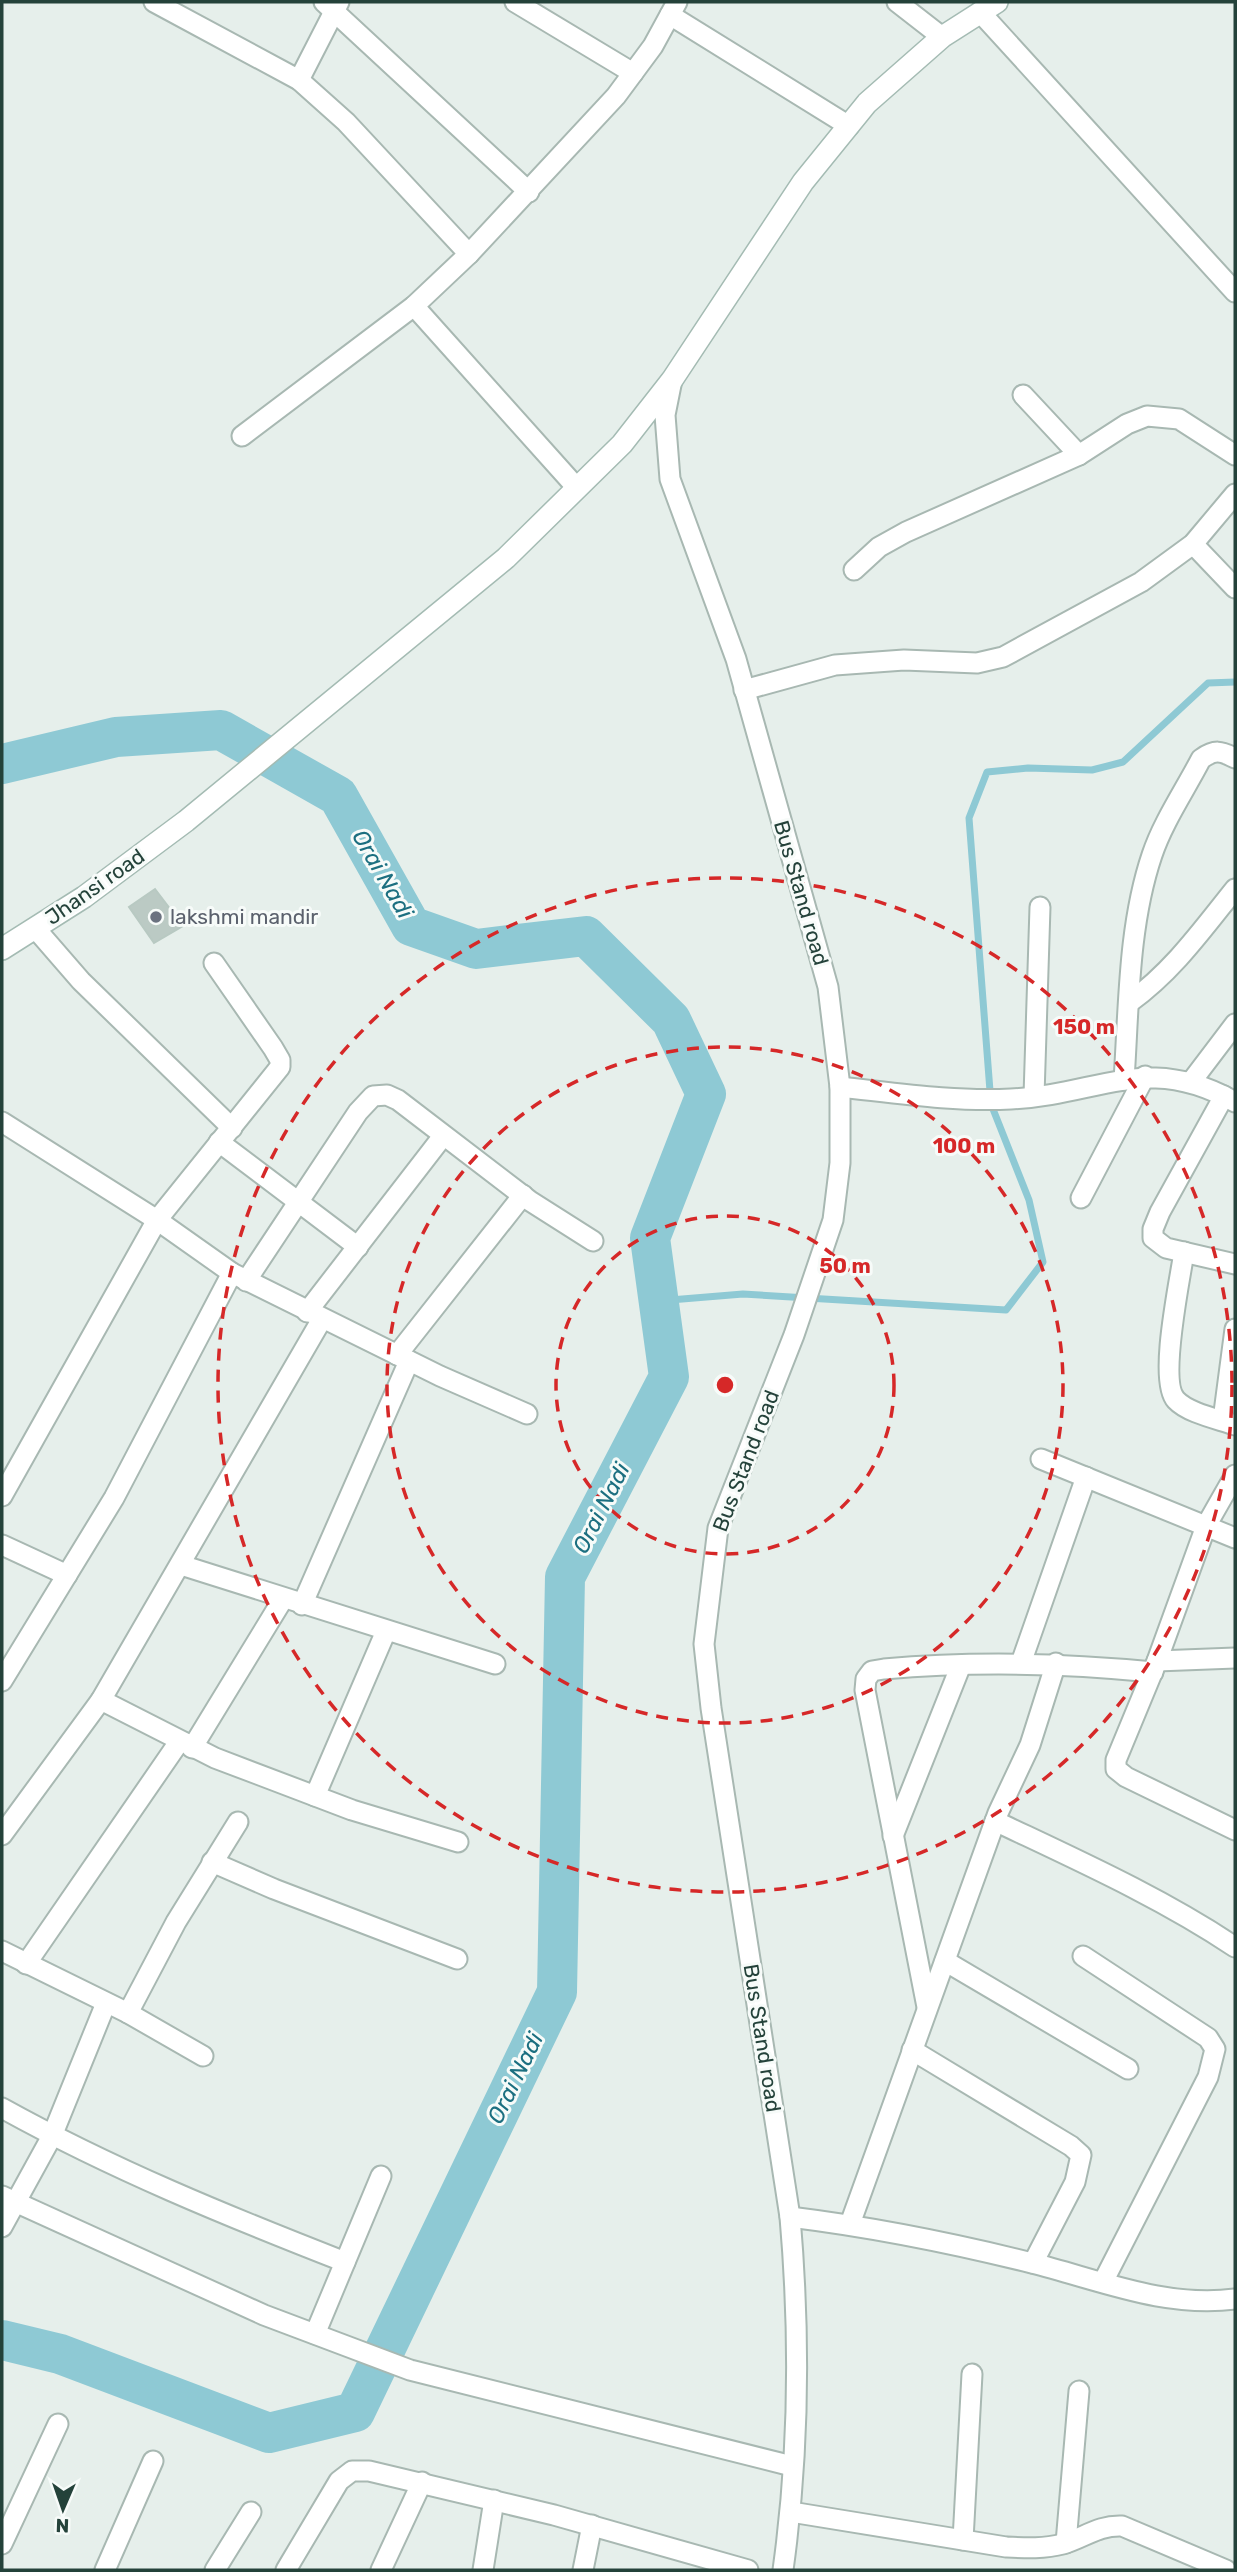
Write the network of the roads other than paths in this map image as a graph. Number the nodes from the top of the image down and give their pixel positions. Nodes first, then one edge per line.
1 (154, 2) edge
2 (515, 2) edge
3 (897, 2) edge
4 (333, 5) edge
5 (989, 7) edge
6 (539, 8) edge
7 (673, 9) edge
8 (942, 37) junction
9 (633, 73) junction
10 (299, 80) junction
11 (849, 126) junction
12 (529, 192) junction
13 (469, 254) junction
14 (1235, 292) edge
15 (414, 306) junction
16 (672, 380) junction
17 (1023, 395) dead end
18 (242, 436) dead end
19 (1235, 453) edge
20 (1079, 455) junction
21 (578, 488) junction
22 (1235, 494) edge
23 (1193, 544) junction
24 (854, 570) dead end
25 (1235, 588) edge
26 (744, 690) junction
27 (1235, 758) edge
28 (1235, 889) edge
29 (1040, 907) dead end
30 (35, 928) junction
31 (2, 949) edge
32 (214, 963) dead end
33 (1130, 1002) junction
34 (1235, 1024) edge
35 (1145, 1076) junction
36 (1124, 1080) junction
37 (1191, 1082) junction
38 (840, 1087) junction
39 (1034, 1096) junction
40 (1230, 1099) edge
41 (2, 1122) edge
42 (225, 1135) junction
43 (443, 1136) junction
44 (523, 1195) junction
45 (1081, 1198) dead end
46 (299, 1201) junction
47 (157, 1220) junction
48 (593, 1241) dead end
49 (358, 1247) junction
50 (1184, 1252) junction
51 (1235, 1264) edge
52 (239, 1277) junction
53 (314, 1316) junction
54 (1235, 1329) edge
55 (402, 1358) junction
56 (527, 1414) dead end
57 (1229, 1423) edge
58 (1041, 1459) dead end
59 (1235, 1475) edge
60 (1086, 1476) junction
61 (2, 1496) edge
62 (1206, 1526) junction
63 (1235, 1538) edge
64 (2, 1545) edge
65 (181, 1565) junction
66 (66, 1575) junction
67 (293, 1602) junction
68 (386, 1631) junction
69 (1235, 1658) edge
70 (1021, 1663) junction
71 (1056, 1663) junction
72 (495, 1664) dead end
73 (961, 1665) junction
74 (1155, 1666) junction
75 (2, 1680) edge
76 (101, 1700) junction
77 (185, 1745) junction
78 (315, 1796) junction
79 (995, 1821) junction
80 (238, 1822) dead end
81 (1235, 1830) edge
82 (2, 1835) edge
83 (893, 1836) junction
84 (458, 1842) dead end
85 (212, 1862) junction
86 (1235, 1947) edge
87 (2, 1951) edge
88 (1083, 1955) dead end
89 (457, 1959) dead end
90 (945, 1961) junction
91 (26, 1964) junction
92 (106, 2003) junction
93 (927, 2007) junction
94 (128, 2013) junction
95 (912, 2050) junction
96 (203, 2056) dead end
97 (1128, 2069) dead end
98 (2, 2108) edge
99 (52, 2136) junction
100 (381, 2176) dead end
101 (9, 2200) edge
102 (790, 2217) junction
103 (850, 2224) junction
104 (2, 2227) edge
105 (345, 2262) junction
106 (1033, 2263) junction
107 (1103, 2282) junction
108 (1235, 2299) edge
109 (315, 2334) junction
110 (972, 2374) dead end
111 (1079, 2391) dead end
112 (58, 2424) dead end
113 (153, 2461) dead end
114 (792, 2466) junction
115 (422, 2482) junction
116 (494, 2500) junction
117 (250, 2512) dead end
118 (791, 2512) junction
119 (592, 2525) junction
120 (962, 2540) junction
121 (1066, 2543) junction
122 (2, 2544) edge
123 (105, 2570) edge
124 (215, 2570) edge
125 (286, 2570) edge
126 (381, 2570) edge
127 (483, 2570) edge
128 (583, 2570) edge
129 (748, 2570) edge
130 (783, 2570) edge
131 (1226, 2570) edge

1 - 10 street
2 - 6 street
3 - 8 street
4 - 10 street
4 - 12 street
5 - 8 street, Jhansi road
5 - 14 street
6 - 9 street
7 - 9 street
7 - 11 street
8 - 11 street, Jhansi road
9 - 12 street
10 - 13 street
11 - 16 street, Jhansi road
12 - 13 street
13 - 15 street
15 - 18 street
15 - 21 street
16 - 21 street, Jhansi road
16 - 26 street, Bus Stand road
17 - 20 street
19 - 20 street
20 - 24 street
21 - 30 street, Jhansi road
22 - 23 street
23 - 25 street
23 - 26 street
26 - 38 street, Bus Stand road
27 - 33 street
28 - 33 street
29 - 39 street
30 - 31 street, Jhansi road
30 - 42 street
32 - 42 street
33 - 36 street
34 - 37 street
35 - 36 street
35 - 37 street
35 - 45 street
36 - 39 street
37 - 40 street
38 - 39 street
38 - 102 street, Bus Stand road
40 - 50 street
41 - 47 street
42 - 46 street
42 - 47 street
43 - 44 street
43 - 46 street
43 - 49 street
44 - 48 street
44 - 55 street
46 - 49 street
46 - 52 street
47 - 52 street
47 - 61 street
49 - 53 street
50 - 51 street
50 - 57 street
52 - 53 street
52 - 66 street
53 - 55 street
53 - 65 street
54 - 57 street
55 - 56 street
55 - 67 street
58 - 60 street
59 - 62 street
60 - 62 street
60 - 70 street
62 - 63 street
62 - 74 street
64 - 66 street
65 - 67 street
65 - 76 street
66 - 75 street
67 - 68 street
67 - 77 street
68 - 72 street
68 - 78 street
69 - 74 street
70 - 71 street
70 - 73 street
71 - 74 street
71 - 79 street
73 - 83 street
73 - 83 street
74 - 81 street
76 - 77 street
76 - 82 street
77 - 78 street
77 - 91 street
78 - 84 street
79 - 86 street
79 - 90 street
80 - 85 street
83 - 93 street
85 - 89 street
85 - 94 street
87 - 91 street
88 - 107 street
90 - 93 street
90 - 97 street
91 - 92 street
92 - 94 street
92 - 99 street
93 - 95 street
94 - 96 street
95 - 103 street
95 - 106 street
98 - 99 street
99 - 101 street
99 - 105 street
100 - 105 street
101 - 104 street
101 - 109 street
102 - 103 street
102 - 114 street, Bus Stand road
103 - 106 street
105 - 109 street
106 - 107 street
107 - 108 street
109 - 114 street
110 - 120 street
111 - 121 street
112 - 122 street
113 - 123 street
114 - 118 street, Bus Stand road
115 - 116 street
115 - 125 street
115 - 126 street
116 - 119 street
116 - 127 street
117 - 124 street
118 - 120 street
118 - 130 street, Bus Stand road
119 - 128 street
119 - 129 street
120 - 121 street
121 - 131 street

